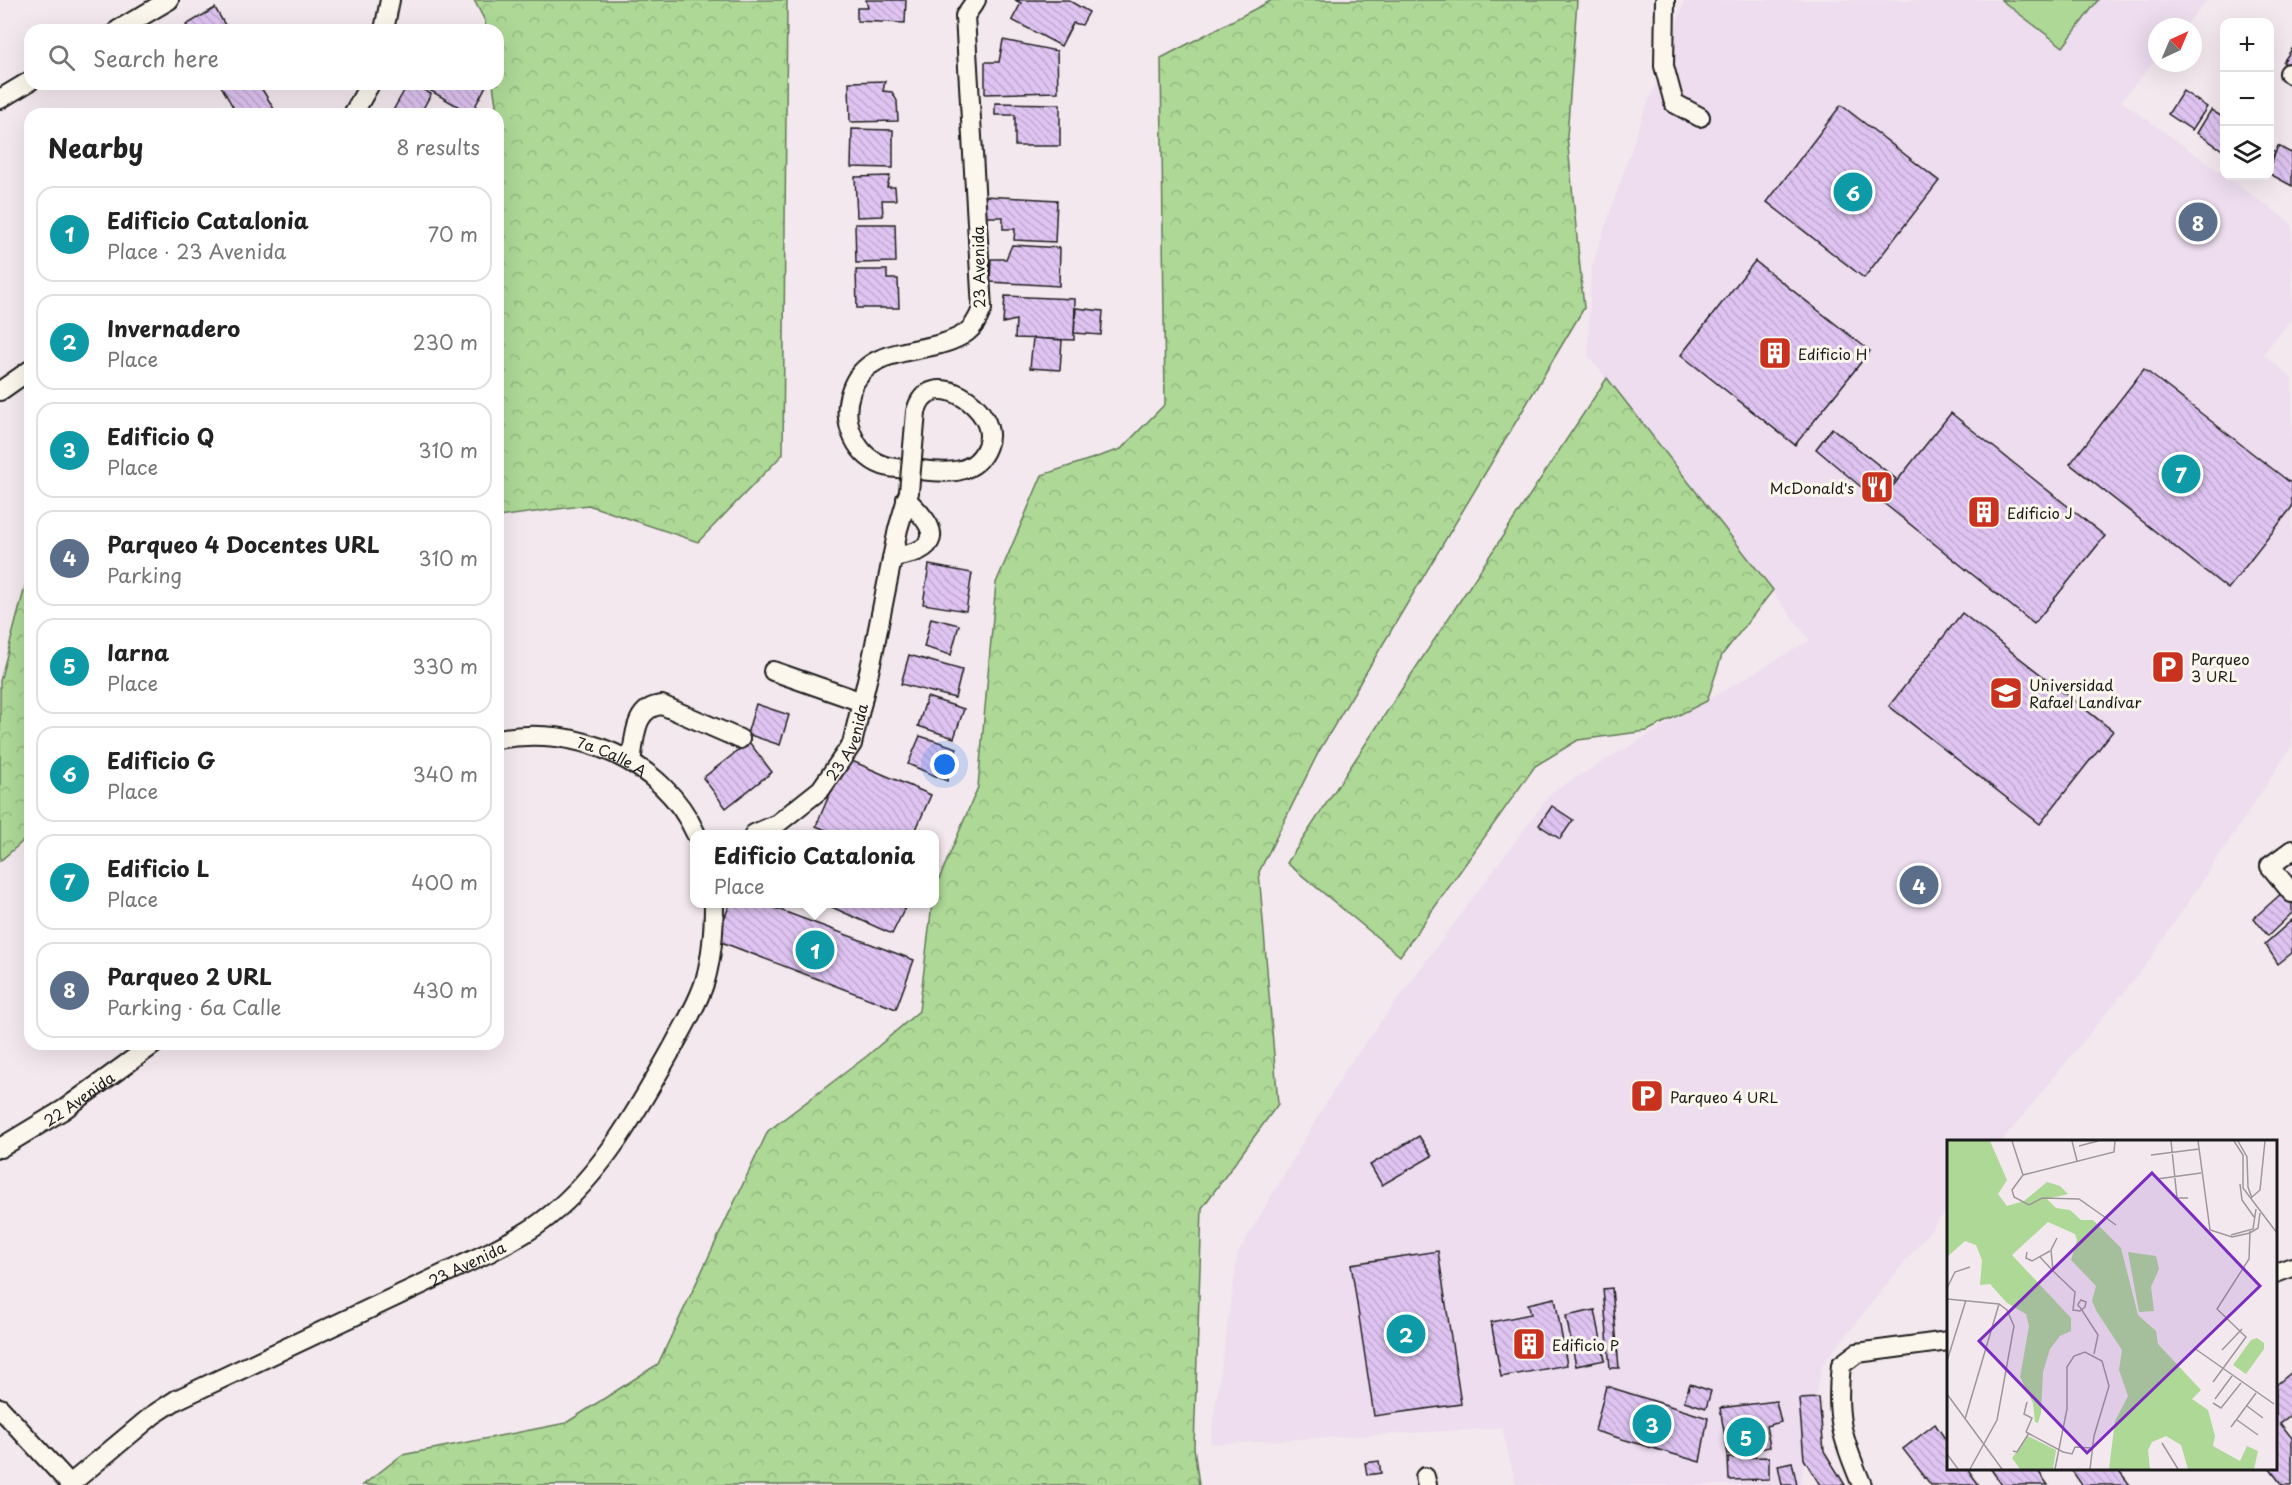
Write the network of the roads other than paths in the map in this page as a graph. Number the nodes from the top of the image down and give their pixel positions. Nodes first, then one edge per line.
1 (170, 0) edge
2 (390, 0) edge
3 (976, 0) edge
4 (1665, 0) edge
5 (964, 8) edge
6 (128, 24) edge
7 (385, 24) edge
8 (24, 85) edge
9 (367, 90) edge
10 (0, 99) edge
11 (356, 108) edge
12 (1700, 117) dead end
13 (24, 374) edge
14 (0, 392) edge
15 (908, 496) junction
16 (892, 558) junction
17 (773, 671) dead end
18 (862, 702) junction
19 (504, 738) edge
20 (740, 739) dead end
21 (631, 762) junction
22 (694, 830) edge
23 (763, 830) edge
24 (2292, 850) edge
25 (2292, 893) edge
26 (714, 908) edge
27 (146, 1050) edge
28 (0, 1148) edge
29 (2292, 1267) edge
30 (2277, 1273) edge
31 (1947, 1341) edge
32 (0, 1408) edge
33 (69, 1484) edge
34 (1862, 1485) edge

1 - 6 street
2 - 7 street
3 - 5 street, 23 Avenida
4 - 12 street
5 - 15 street, 23 Avenida, bridge
8 - 10 street
9 - 11 street
13 - 14 street
15 - 16 street, 23 Avenida
15 - 16 street
16 - 18 street, 23 Avenida
17 - 18 street
18 - 23 street, 23 Avenida
19 - 21 street, 7a Calle A
20 - 21 street
21 - 22 street, 7a Calle A
24 - 25 street
26 - 33 street, 23 Avenida
27 - 28 street, 22 Avenida
29 - 30 street
31 - 34 street
32 - 33 street

